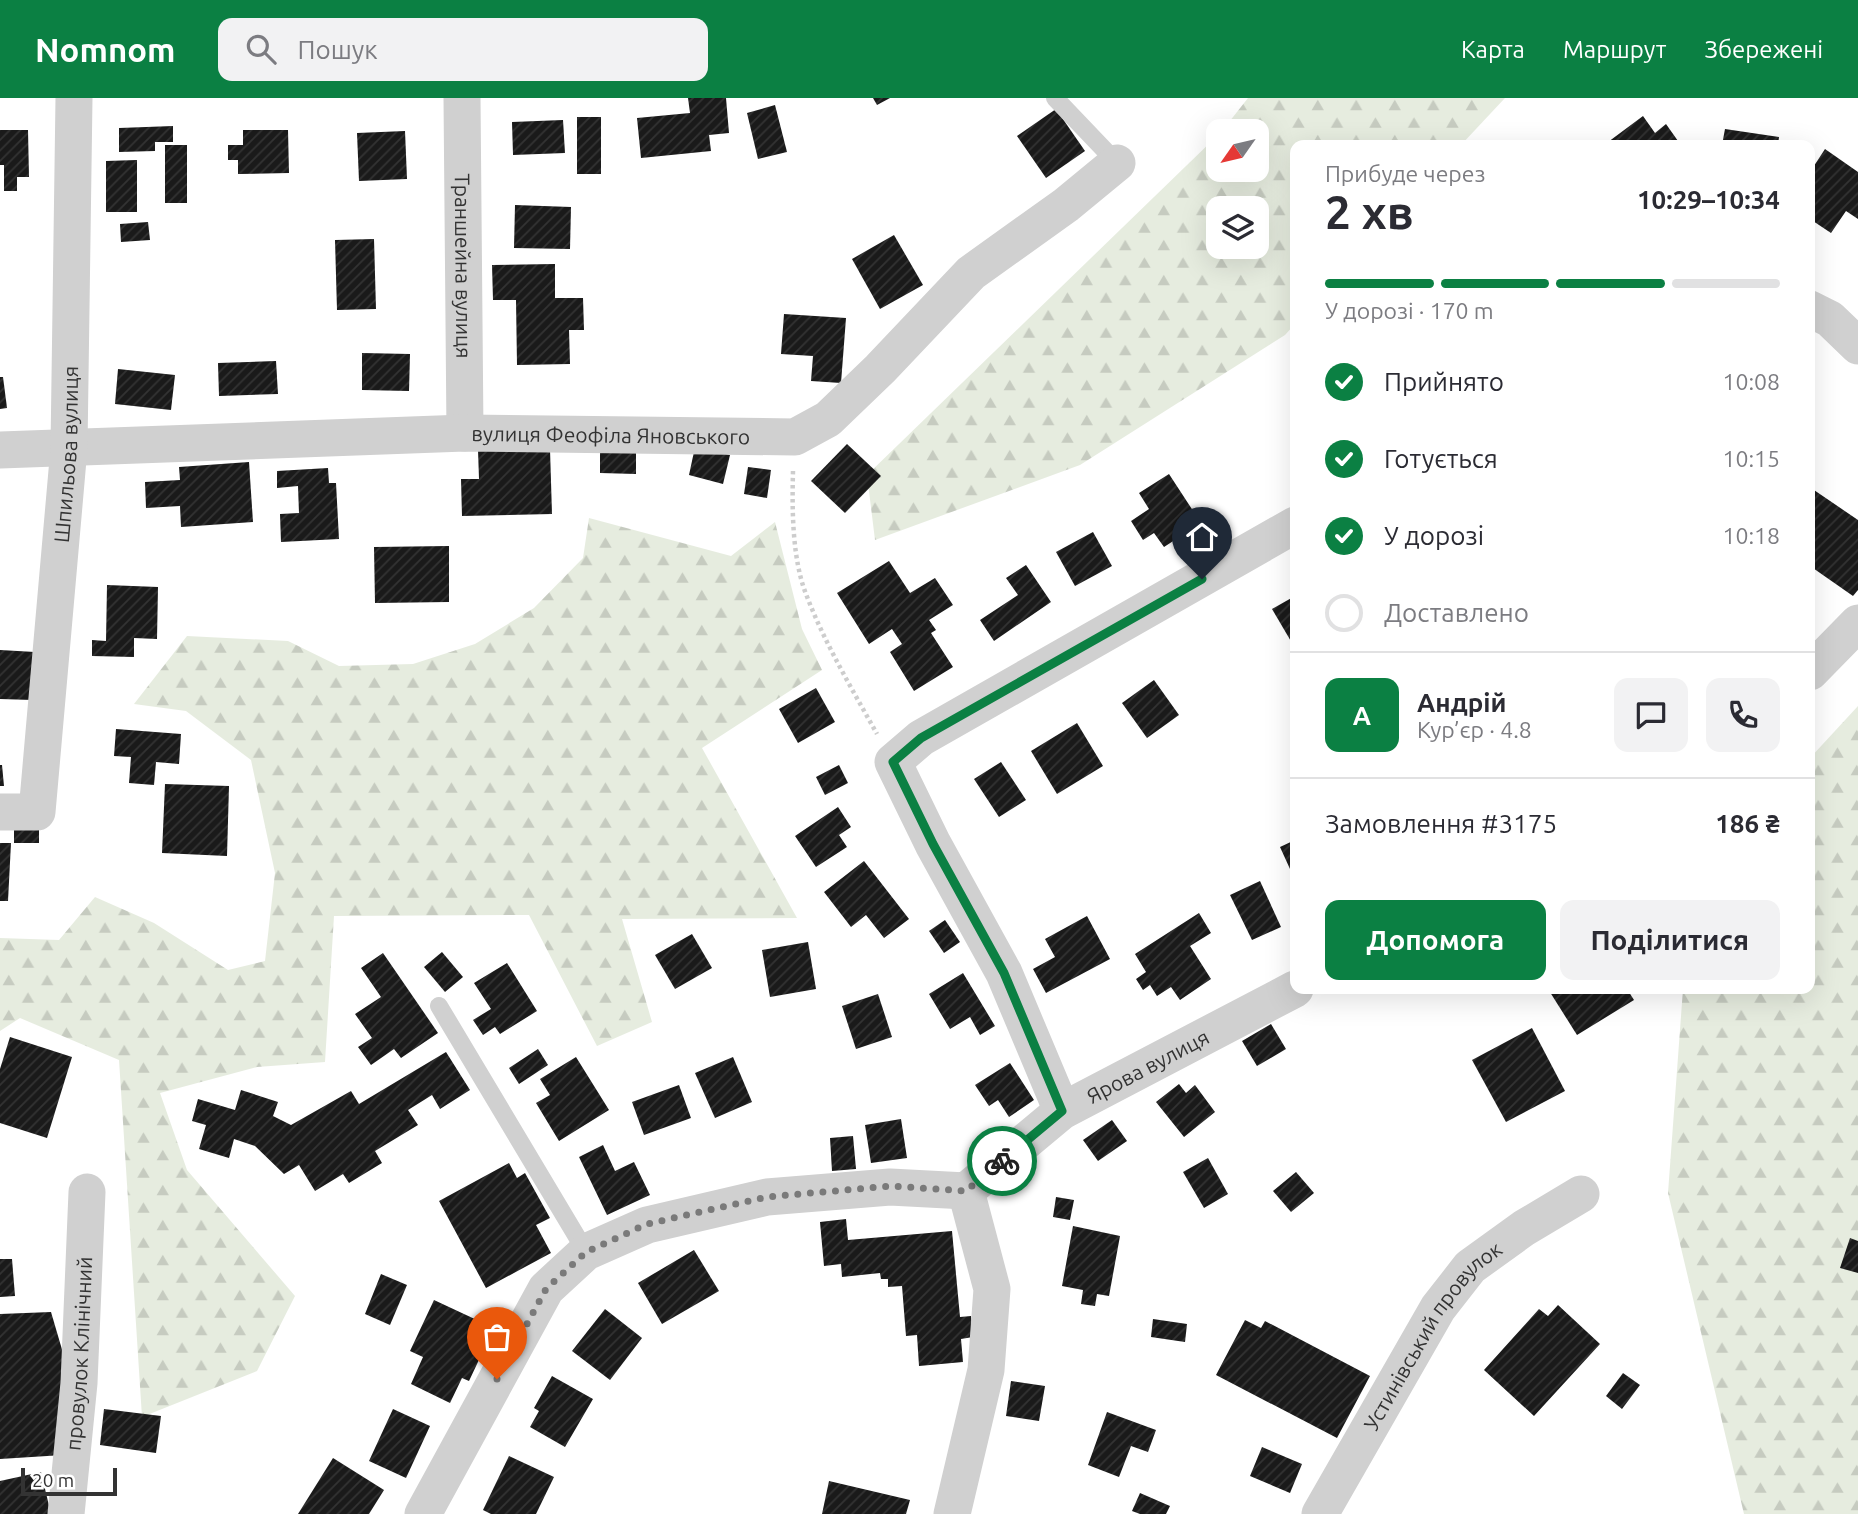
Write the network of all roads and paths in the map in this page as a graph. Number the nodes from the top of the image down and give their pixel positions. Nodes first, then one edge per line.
1 (75, 98) edge
2 (462, 98) edge
3 (1055, 98) edge
4 (1117, 163) joint
5 (1820, 314) edge
6 (1858, 346) edge
7 (465, 433) junction
8 (69, 449) junction
9 (0, 450) edge
10 (793, 476) dead end
11 (1290, 528) edge
12 (1858, 622) edge
13 (1815, 667) edge
14 (862, 706) dead end
15 (0, 812) edge
16 (1290, 992) edge
17 (439, 1006) dead end
18 (1062, 1111) junction
19 (966, 1191) junction
20 (87, 1192) dead end
21 (1581, 1194) dead end
22 (586, 1252) junction
23 (66, 1514) edge
24 (423, 1514) edge
25 (952, 1514) edge
26 (1320, 1514) edge

1 - 8 street, Шпильова вулиця
2 - 7 street, Траншейна вулиця
3 - 4 lane
4 - 7 street, вулиця Феофіла Яновського
5 - 6 street
7 - 8 street, вулиця Феофіла Яновського
8 - 9 street, вулиця Феофіла Яновського
8 - 15 street, Шпильова вулиця
10 - 14 path
11 - 18 street
12 - 13 street
16 - 18 street, Ярова вулиця
17 - 22 lane
18 - 19 street, Ярова вулиця
19 - 22 street
19 - 25 street
20 - 23 street, провулок Клінічний
21 - 26 street, Устинівський провулок
22 - 24 street

